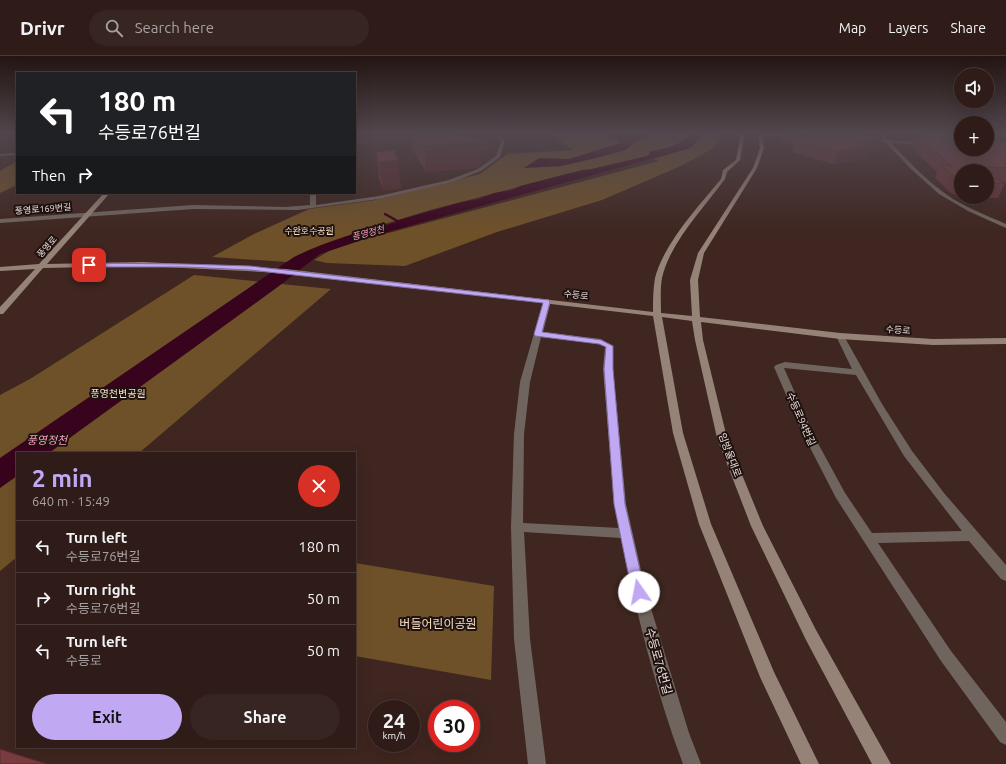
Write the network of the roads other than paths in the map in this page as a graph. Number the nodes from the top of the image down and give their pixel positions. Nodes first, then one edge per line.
1 (485, 166) edge
2 (731, 166) edge
3 (756, 166) edge
4 (913, 166) edge
5 (106, 194) edge
6 (313, 194) edge
7 (313, 207) junction
8 (88, 214) junction
9 (0, 221) edge
10 (1006, 226) edge
11 (42, 265) junction
12 (0, 269) edge
13 (547, 302) junction
14 (0, 312) edge
15 (657, 314) junction
16 (696, 318) junction
17 (538, 334) junction
18 (840, 336) junction
19 (1006, 341) edge
20 (858, 372) junction
21 (517, 527) junction
22 (626, 533) junction
23 (973, 536) junction
24 (867, 538) junction
25 (1006, 575) edge
26 (1006, 736) edge
27 (538, 764) edge
28 (692, 764) edge
29 (810, 764) edge
30 (882, 764) edge

1 - 7 street, 풍영로169번길
2 - 15 main road
3 - 16 main road, 임방울대로
4 - 10 street
5 - 8 main road, 풍영로
6 - 7 street
7 - 8 street, 풍영로169번길
8 - 9 street, 풍영로169번길
8 - 11 main road, 풍영로
11 - 12 main road, 수등로
11 - 13 main road, 수등로
11 - 14 main road, 풍영로
13 - 15 main road, 수등로
13 - 17 street
15 - 16 main road, 수등로
15 - 29 main road
16 - 18 main road, 수등로
16 - 30 main road, 임방울대로
17 - 21 street
17 - 22 street, 수등로76번길
18 - 19 main road, 수등로
18 - 20 street
20 - 23 street
20 - 24 street, 수등로94번길
21 - 22 street
21 - 27 street
22 - 28 street, 수등로76번길
23 - 24 street
23 - 25 street
24 - 26 street, 수등로94번길

